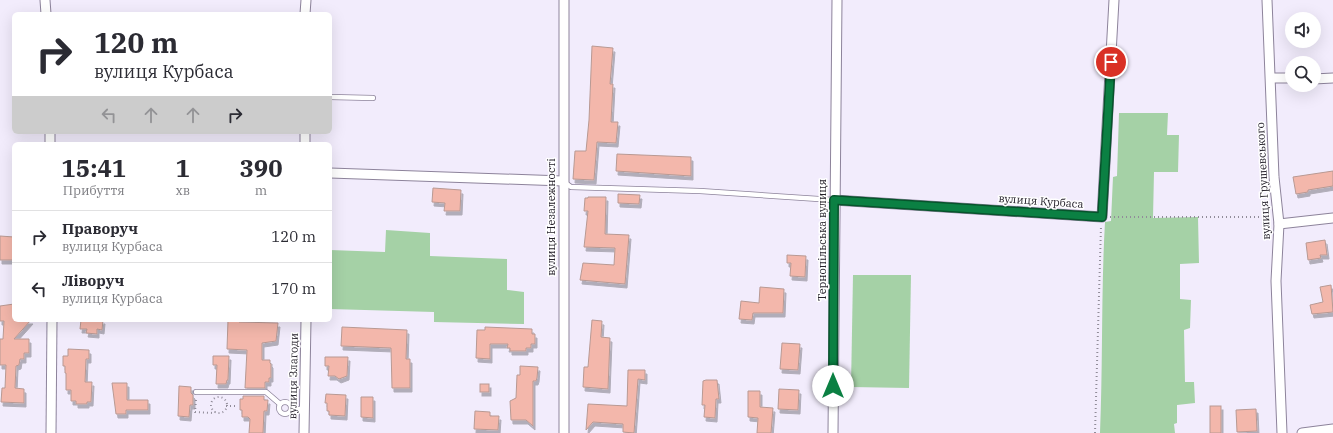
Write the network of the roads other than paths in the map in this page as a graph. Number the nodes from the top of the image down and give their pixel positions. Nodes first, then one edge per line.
1 (45, 0) edge
2 (306, 0) edge
3 (564, 0) edge
4 (837, 0) edge
5 (1114, 0) edge
6 (1267, 0) edge
7 (46, 12) edge
8 (305, 12) edge
9 (1271, 78) junction
10 (1285, 78) edge
11 (1333, 78) edge
12 (1321, 79) edge
13 (332, 97) edge
14 (373, 98) dead end
15 (332, 173) edge
16 (563, 181) junction
17 (834, 200) junction
18 (1333, 218) edge
19 (1279, 221) junction
20 (52, 322) edge
21 (306, 322) edge
22 (196, 392) road end
23 (280, 404) junction
24 (291, 409) junction
25 (304, 409) junction
26 (1333, 429) edge
27 (51, 433) edge
28 (304, 433) edge
29 (564, 433) edge
30 (833, 433) edge
31 (1282, 433) edge
32 (1302, 433) edge

1 - 7 street
2 - 8 street
3 - 16 street, вулиця Незалежності
4 - 17 street, Тернопільська вулиця
5 - 17 street, вулиця Курбаса
6 - 9 street, вулиця Грушевського
9 - 10 street
9 - 19 street, вулиця Грушевського
11 - 12 street
13 - 14 lane
15 - 16 street
16 - 17 lane
16 - 29 street, вулиця Незалежності
17 - 30 street, Тернопільська вулиця
18 - 19 street
19 - 31 street, вулиця Грушевського
20 - 27 street
21 - 25 street, вулиця Злагоди
22 - 23 lane
23 - 24 lane
23 - 24 lane
24 - 25 lane
25 - 28 street, вулиця Злагоди
26 - 32 street

